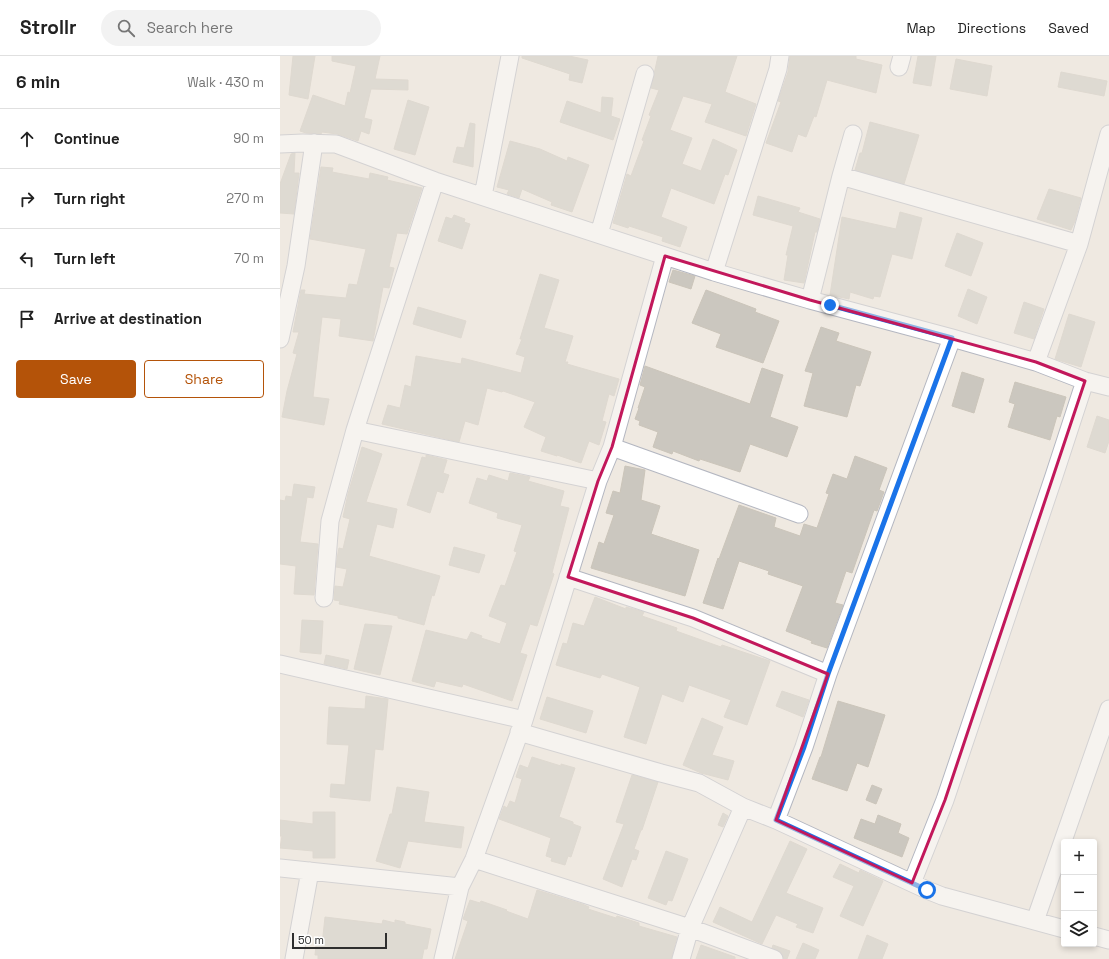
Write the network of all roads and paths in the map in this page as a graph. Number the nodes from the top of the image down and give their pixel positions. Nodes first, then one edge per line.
1 (780, 56) edge
2 (506, 57) edge
3 (646, 74) dead end
4 (852, 134) dead end
5 (1109, 134) edge
6 (314, 143) junction
7 (280, 144) edge
8 (841, 176) junction
9 (436, 181) junction
10 (483, 196) junction
11 (599, 234) junction
12 (1079, 244) junction
13 (665, 256) junction
14 (714, 272) junction
15 (810, 300) junction
16 (952, 338) junction
17 (280, 339) edge
18 (1036, 362) junction
19 (1085, 381) junction
20 (1109, 387) edge
21 (355, 430) junction
22 (612, 447) junction
23 (598, 481) junction
24 (799, 514) dead end
25 (568, 577) junction
26 (324, 598) dead end
27 (280, 664) edge
28 (828, 674) junction
29 (1109, 709) edge
30 (522, 726) junction
31 (744, 807) junction
32 (776, 820) junction
33 (474, 859) junction
34 (280, 868) edge
35 (310, 871) junction
36 (912, 883) junction
37 (460, 887) junction
38 (1035, 921) junction
39 (690, 928) junction
40 (1061, 928) edge
41 (1097, 937) edge
42 (1109, 940) edge
43 (294, 959) edge
44 (443, 959) edge
45 (681, 959) edge
46 (774, 959) edge

1 - 14 street
2 - 10 street
3 - 11 street
4 - 8 street
5 - 12 street
6 - 7 street
6 - 9 street
6 - 17 street
8 - 12 street
8 - 15 street
9 - 10 street
9 - 21 street
10 - 11 street
11 - 13 street
12 - 18 street
13 - 14 street
13 - 22 street
14 - 15 street
15 - 16 street
16 - 18 street
16 - 28 street
18 - 19 street
19 - 20 street
19 - 36 street
21 - 23 street
21 - 26 street
22 - 23 street
22 - 24 street
23 - 25 street
25 - 28 street
25 - 30 street
27 - 30 street
28 - 32 street
29 - 38 street
30 - 31 street
30 - 33 street
31 - 32 street
31 - 39 street
32 - 36 street
33 - 37 street
33 - 39 street
34 - 35 street
35 - 37 street
35 - 43 street
36 - 38 street
37 - 44 street
38 - 40 street
39 - 45 street
39 - 46 street
41 - 42 street

